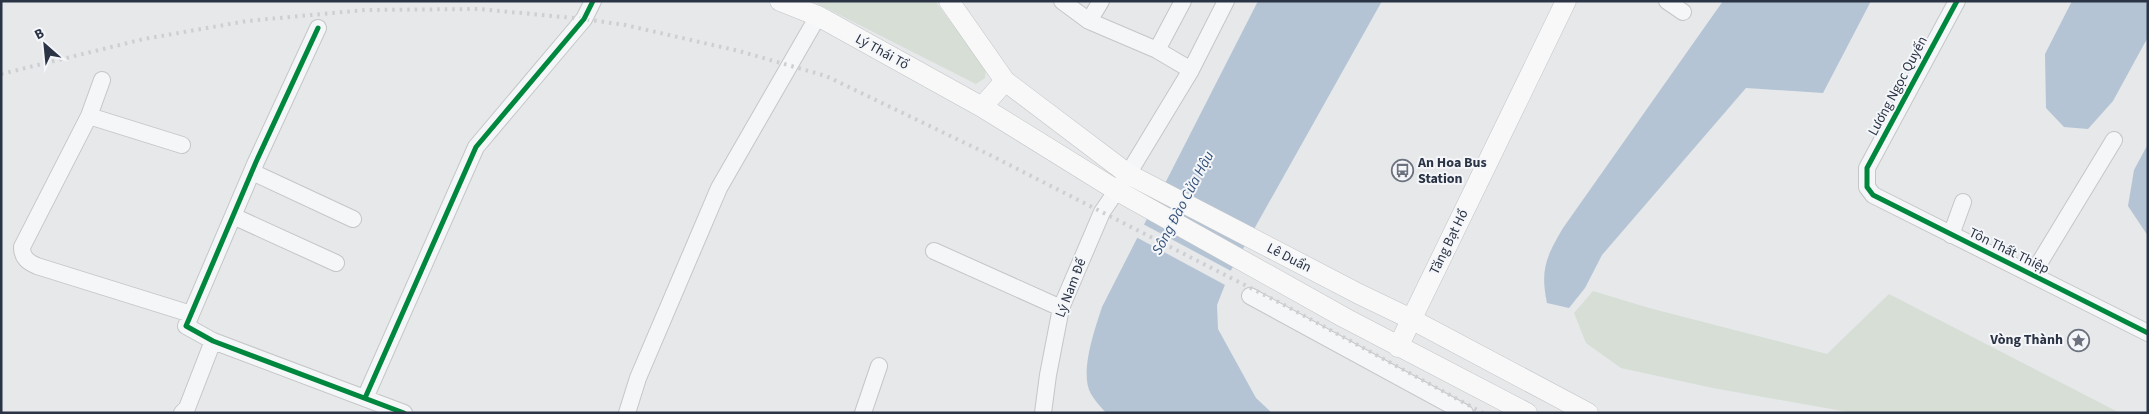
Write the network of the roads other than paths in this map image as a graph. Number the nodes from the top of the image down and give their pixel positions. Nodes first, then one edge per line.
1 (593, 1) edge
2 (780, 1) edge
3 (949, 1) edge
4 (1062, 1) edge
5 (1100, 1) edge
6 (1183, 1) edge
7 (1226, 1) edge
8 (1566, 1) edge
9 (1667, 1) edge
10 (1957, 1) edge
11 (1683, 12) dead end
12 (818, 16) junction
13 (1089, 21) junction
14 (318, 28) dead end
15 (1157, 50) junction
16 (1192, 70) junction
17 (102, 80) dead end
18 (1004, 81) junction
19 (982, 106) junction
20 (89, 116) junction
21 (2114, 140) dead end
22 (182, 145) dead end
23 (252, 172) junction
24 (1133, 176) junction
25 (1866, 184) joint
26 (1120, 192) junction
27 (1963, 202) dead end
28 (233, 216) junction
29 (353, 218) dead end
30 (1951, 235) junction
31 (934, 251) dead end
32 (336, 263) dead end
33 (2032, 275) junction
34 (1250, 296) dead end
35 (1061, 308) junction
36 (191, 314) junction
37 (1411, 319) junction
38 (2148, 333) edge
39 (213, 341) junction
40 (1398, 347) junction
41 (879, 366) dead end
42 (365, 398) junction
43 (182, 413) edge
44 (404, 413) edge
45 (626, 413) edge
46 (863, 413) edge
47 (1043, 413) edge
48 (1465, 413) edge
49 (1527, 413) edge
50 (1588, 413) edge

1 - 42 street
2 - 12 main road, Lý Thái Tổ
3 - 18 main road
4 - 13 street
5 - 13 street
6 - 15 street
7 - 16 street, Lý Nam Đế
8 - 37 main road, Tăng Bạt Hổ
9 - 11 street
10 - 25 street, Lương Ngọc Quyến
12 - 19 main road, Lý Thái Tổ
12 - 45 street
13 - 15 street
14 - 23 street
15 - 16 street
16 - 24 street, Lý Nam Đế
17 - 20 street
18 - 19 main road
18 - 24 main road, Lê Duẩn
19 - 26 main road, Lê Duẩn
20 - 22 street
20 - 36 street
21 - 33 street
23 - 28 street
23 - 29 street
24 - 26 street, Lý Nam Đế
24 - 37 main road, Lê Duẩn
25 - 30 street, Tôn Thất Thiệp
26 - 35 street, Lý Nam Đế
26 - 40 main road, Lê Duẩn
27 - 30 street
28 - 32 street
28 - 36 street
30 - 33 street, Tôn Thất Thiệp
31 - 35 street
33 - 38 street, Tôn Thất Thiệp
34 - 48 street
35 - 47 street, Lý Nam Đế
36 - 39 street
37 - 40 main road, Tăng Bạt Hổ
37 - 50 main road, Lê Duẩn
39 - 42 street
39 - 43 street
40 - 49 main road, Lê Duẩn
41 - 46 street
42 - 44 street

